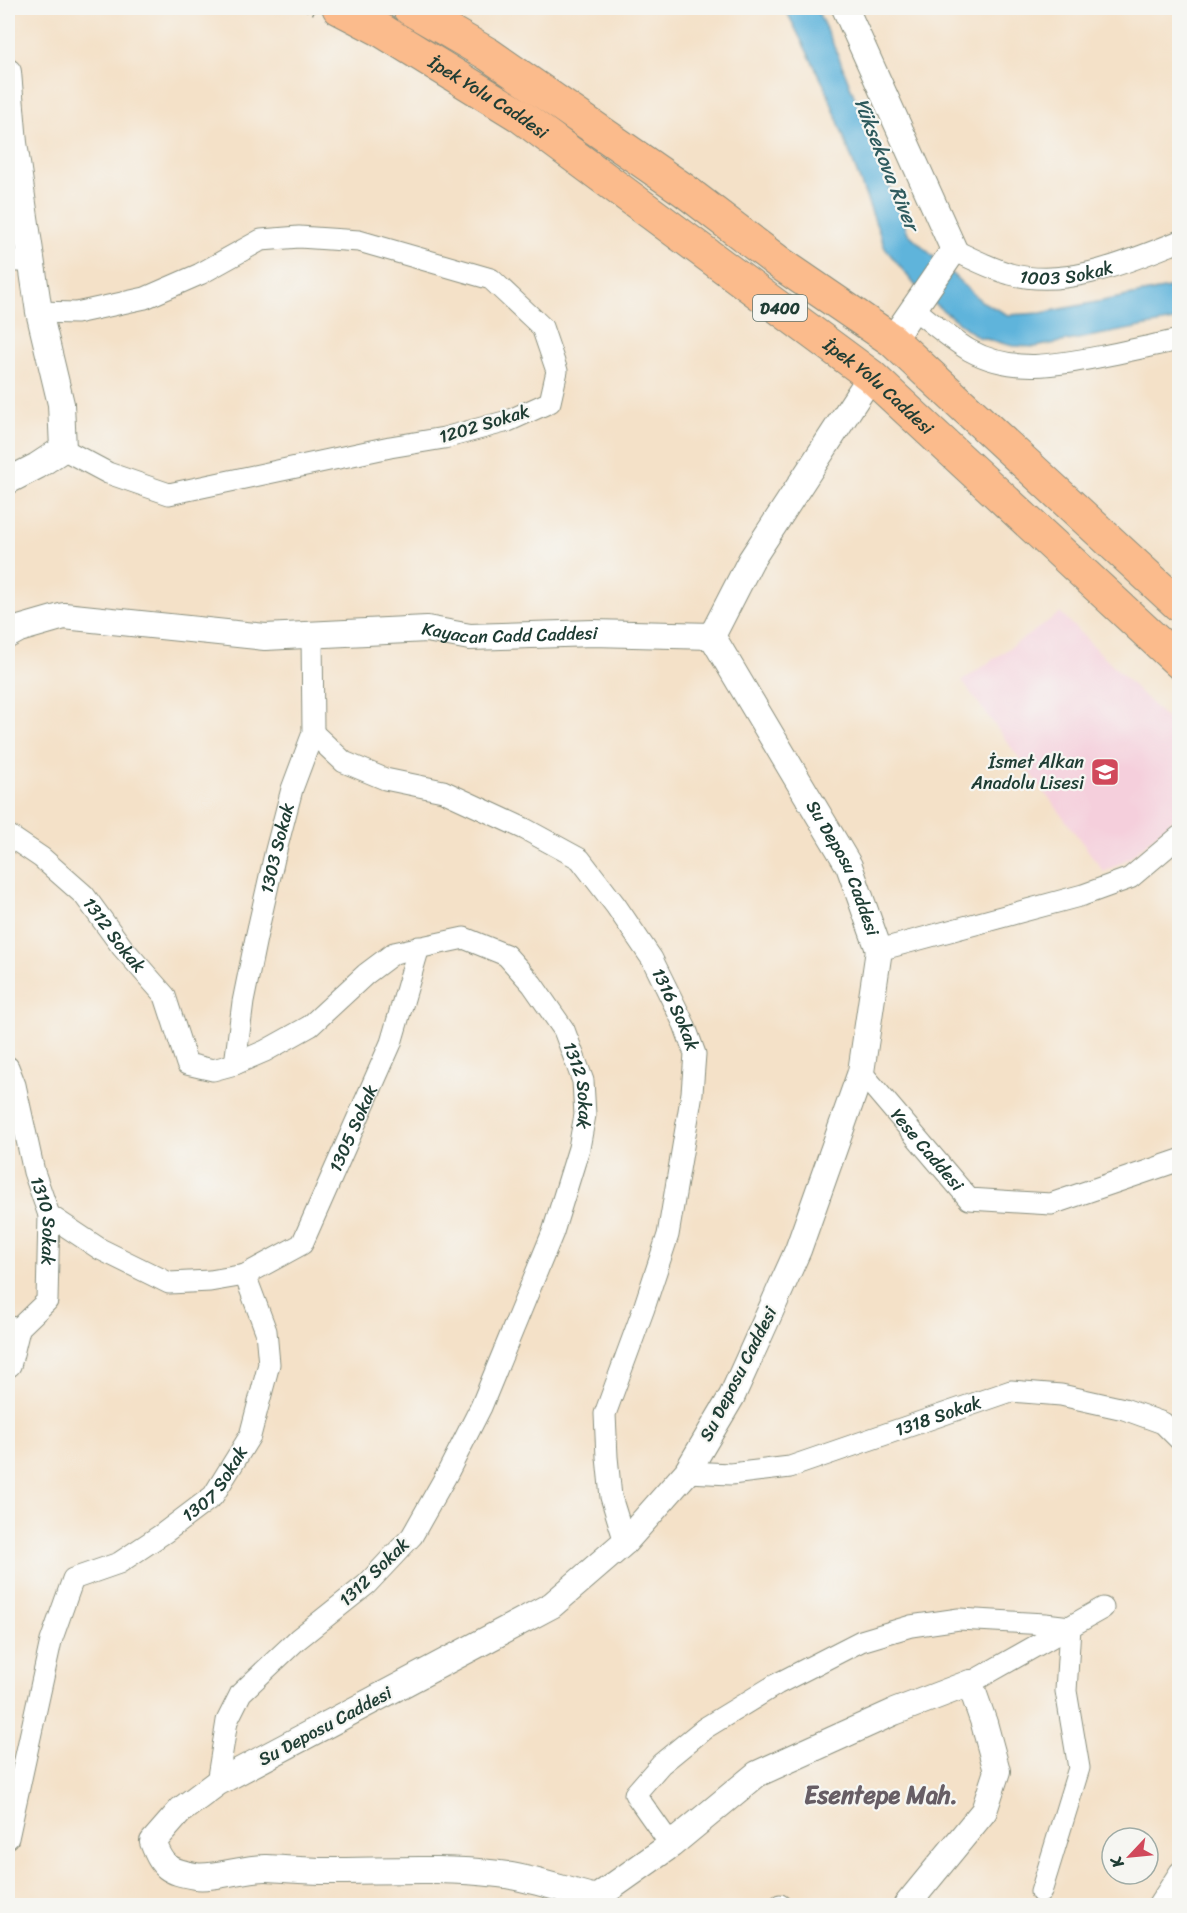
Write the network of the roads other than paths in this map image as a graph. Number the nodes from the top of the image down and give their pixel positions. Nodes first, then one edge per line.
1 (409, 8) edge
2 (845, 8) edge
3 (327, 10) edge
4 (8, 72) edge
5 (1179, 241) edge
6 (951, 256) junction
7 (20, 261) edge
8 (917, 303) junction
9 (39, 312) junction
10 (892, 340) junction
11 (1179, 340) edge
12 (871, 376) junction
13 (63, 449) junction
14 (8, 481) edge
15 (1179, 606) edge
16 (312, 634) junction
17 (8, 635) edge
18 (712, 636) junction
19 (1179, 663) edge
20 (313, 733) junction
21 (8, 835) edge
22 (1179, 836) edge
23 (419, 947) junction
24 (879, 950) junction
25 (235, 1064) junction
26 (8, 1067) edge
27 (861, 1072) junction
28 (1179, 1160) edge
29 (49, 1215) junction
30 (245, 1275) junction
31 (12, 1330) edge
32 (8, 1364) edge
33 (1179, 1440) edge
34 (687, 1472) junction
35 (625, 1542) junction
36 (1103, 1608) dead end
37 (1070, 1627) junction
38 (970, 1683) junction
39 (217, 1783) junction
40 (8, 1838) edge
41 (671, 1845) junction
42 (1179, 1872) edge
43 (1041, 1892) dead end
44 (906, 1905) edge
45 (1158, 1905) edge

1 - 10 highway, İpek Yolu Caddesi / D400
2 - 6 street
3 - 12 highway, İpek Yolu Caddesi / D400
4 - 7 street
5 - 6 street, 1003 Sokak
6 - 8 street
7 - 9 street
8 - 10 street
8 - 11 street
9 - 13 street
9 - 13 street, 1202 Sokak
10 - 15 highway, İpek Yolu Caddesi / D400
12 - 18 street
12 - 19 highway, İpek Yolu Caddesi / D400
13 - 14 street
16 - 17 street, Kayacan Cadd Caddesi
16 - 18 street, Kayacan Cadd Caddesi
16 - 20 street, 1303 Sokak
18 - 24 street, Su Deposu Caddesi
20 - 25 street, 1303 Sokak
20 - 35 street, 1316 Sokak
21 - 25 street, 1312 Sokak
22 - 24 street
23 - 25 street, 1312 Sokak
23 - 30 street, 1305 Sokak
23 - 39 street, 1312 Sokak
24 - 27 street, Su Deposu Caddesi
26 - 29 street, 1310 Sokak
27 - 28 street, Yese Caddesi
27 - 34 street, Su Deposu Caddesi
29 - 30 street
29 - 31 street, 1310 Sokak
30 - 40 street, 1307 Sokak
31 - 32 street
33 - 34 street, 1318 Sokak
34 - 35 street, Su Deposu Caddesi
35 - 39 street, Su Deposu Caddesi
36 - 37 street
37 - 38 street
37 - 41 street
37 - 43 street
38 - 41 street, Su Deposu Caddesi
38 - 44 street
39 - 41 street, Su Deposu Caddesi
42 - 45 street

